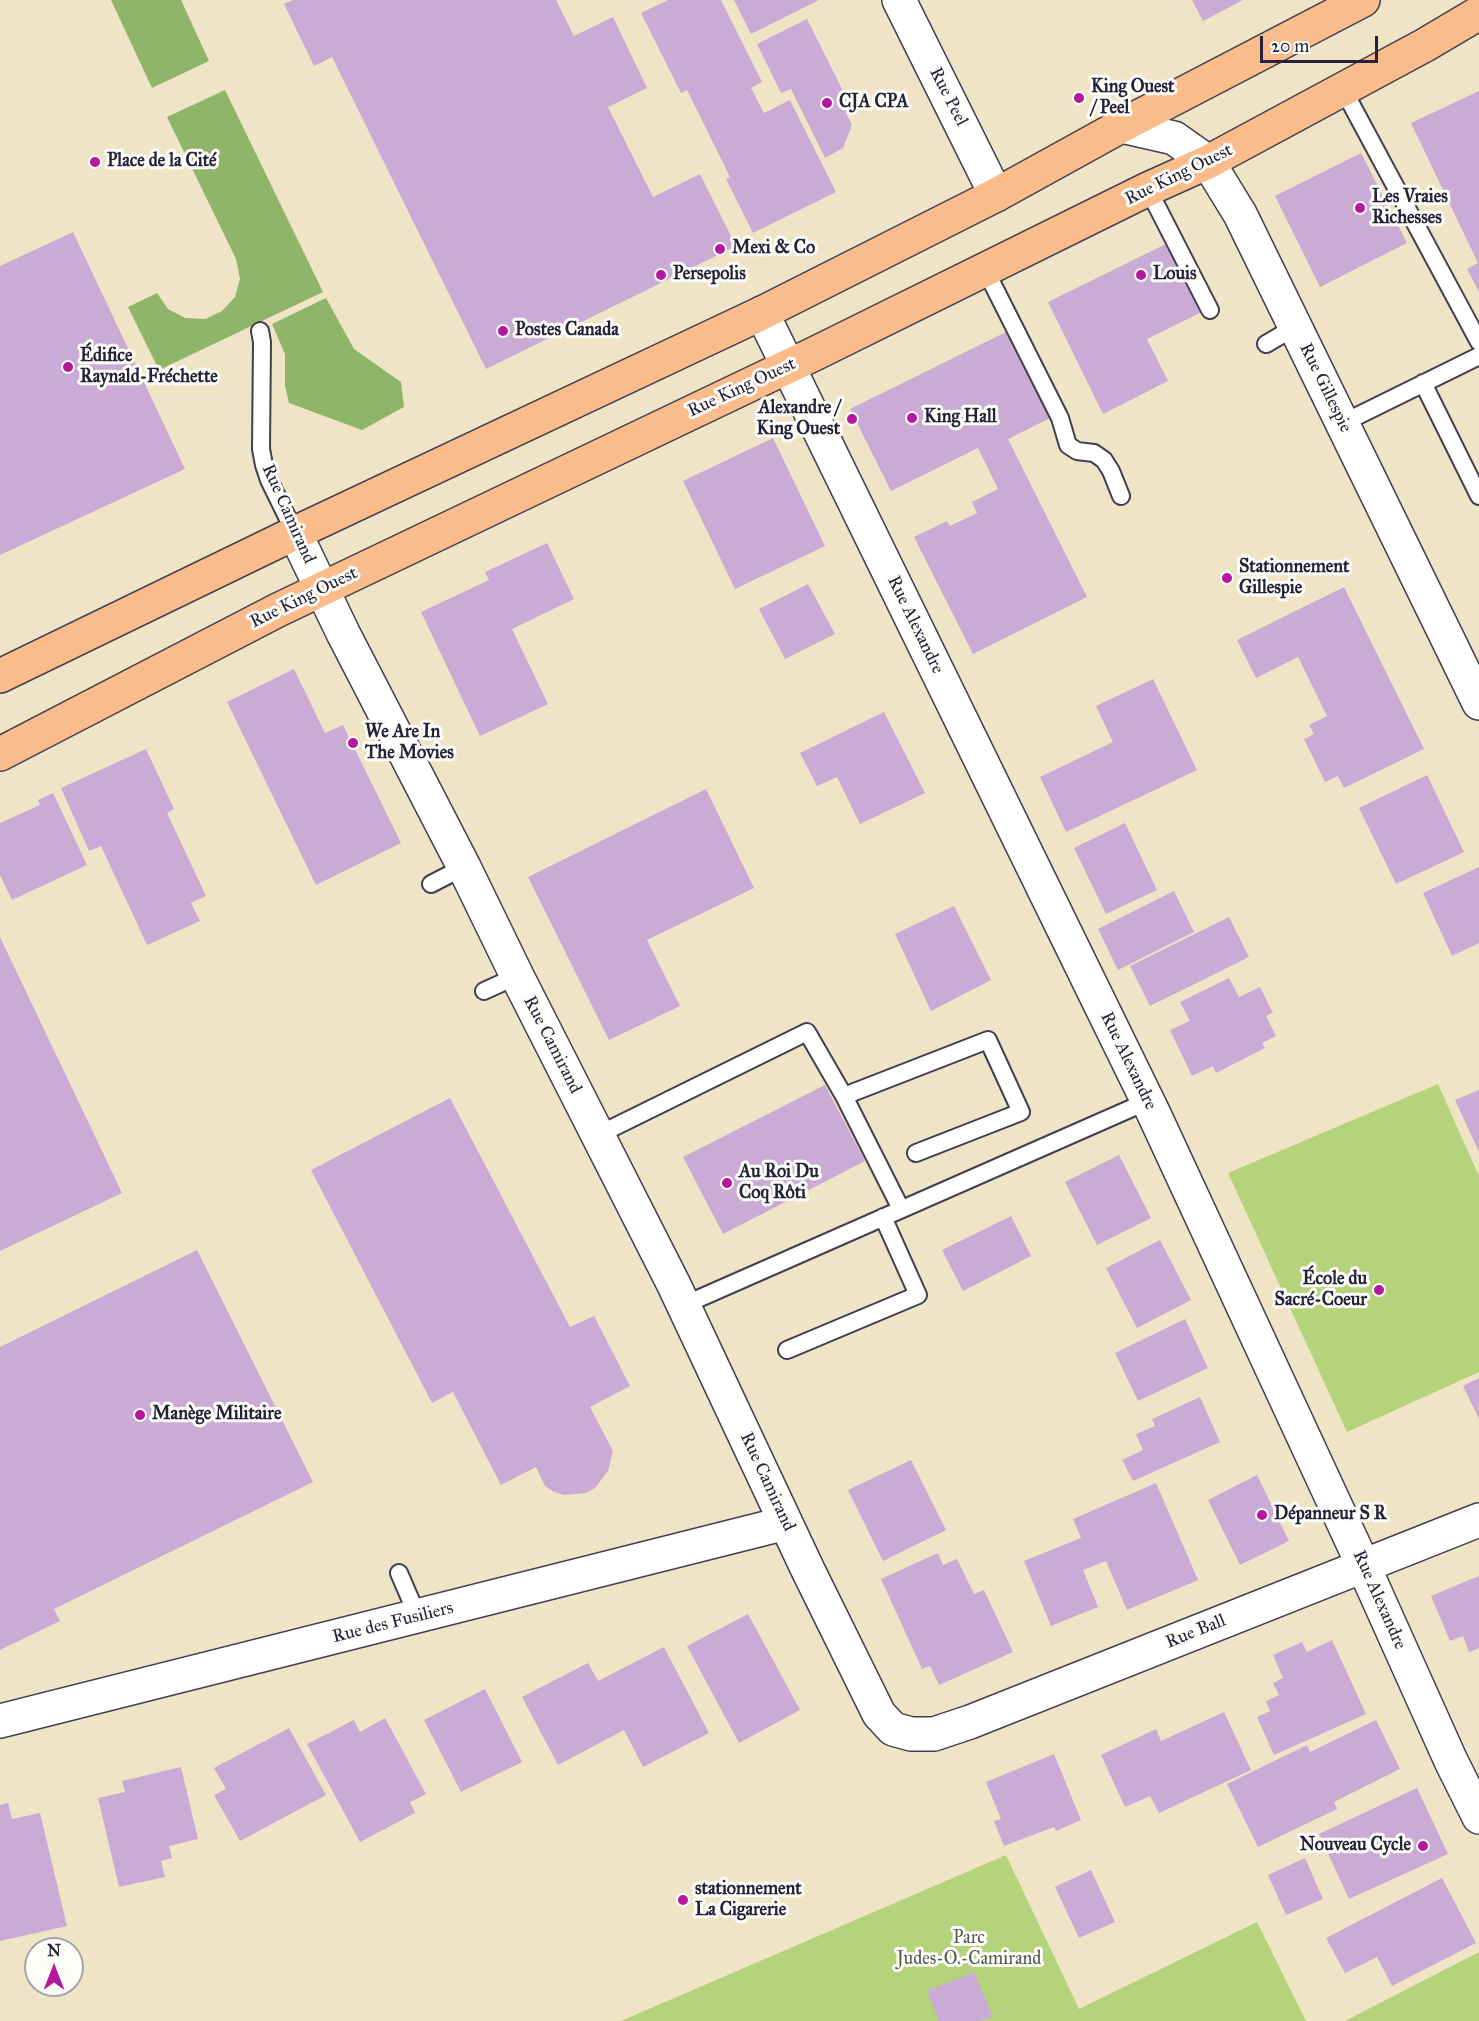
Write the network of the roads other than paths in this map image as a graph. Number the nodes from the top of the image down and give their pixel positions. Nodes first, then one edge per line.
1 (899, 0) edge
2 (1363, 0) edge
3 (1479, 13) edge
4 (1343, 89) junction
5 (1121, 126) junction
6 (1208, 162) junction
7 (1148, 189) junction
8 (996, 195) junction
9 (986, 271) junction
10 (1210, 310) dead end
11 (762, 314) junction
12 (1295, 327) junction
13 (260, 331) dead end
14 (1479, 342) edge
15 (1266, 344) dead end
16 (1479, 356) edge
17 (788, 366) junction
18 (1423, 383) junction
19 (1343, 423) junction
20 (1121, 496) dead end
21 (1479, 496) edge
22 (295, 533) junction
23 (321, 589) junction
24 (0, 676) edge
25 (1479, 703) edge
26 (0, 754) edge
27 (464, 867) junction
28 (431, 884) dead end
29 (517, 976) junction
30 (484, 991) dead end
31 (844, 1096) junction
32 (1148, 1101) junction
33 (598, 1135) junction
34 (916, 1153) dead end
35 (901, 1209) junction
36 (883, 1217) junction
37 (684, 1305) junction
38 (787, 1350) dead end
39 (1479, 1520) edge
40 (786, 1523) junction
41 (1363, 1564) junction
42 (399, 1573) dead end
43 (418, 1617) junction
44 (0, 1721) edge
45 (911, 1734) joint
46 (1479, 1817) edge

1 - 8 street, Rue Peel
2 - 5 main road
3 - 4 main road, Rue King Ouest
4 - 6 main road, Rue King Ouest
4 - 14 lane
5 - 6 street, Rue Gillespie
5 - 8 main road
6 - 7 main road, Rue King Ouest
6 - 12 street, Rue Gillespie
7 - 9 main road, Rue King Ouest
7 - 10 lane
8 - 11 main road
9 - 17 main road, Rue King Ouest
9 - 20 lane
11 - 17 street, Rue Alexandre
11 - 22 main road
12 - 15 lane
12 - 19 street, Rue Gillespie
13 - 22 lane, Rue Camirand
16 - 18 lane
17 - 23 main road, Rue King Ouest
17 - 32 street, Rue Alexandre
18 - 19 lane
18 - 21 lane
19 - 25 street, Rue Gillespie
22 - 23 street, Rue Camirand
22 - 24 main road
23 - 26 main road, Rue King Ouest
23 - 27 street, Rue Camirand
27 - 28 lane
27 - 29 street, Rue Camirand
29 - 30 lane
29 - 33 street, Rue Camirand
31 - 33 lane
31 - 34 lane
31 - 35 lane
32 - 35 lane
32 - 41 street, Rue Alexandre
33 - 37 street, Rue Camirand
35 - 36 lane
36 - 37 lane
36 - 38 lane
37 - 40 street, Rue Camirand
39 - 41 street, Rue Ball
40 - 43 street, Rue des Fusiliers
40 - 45 street, Rue Camirand
41 - 45 street, Rue Ball
41 - 46 street, Rue Alexandre
42 - 43 lane
43 - 44 street, Rue des Fusiliers

